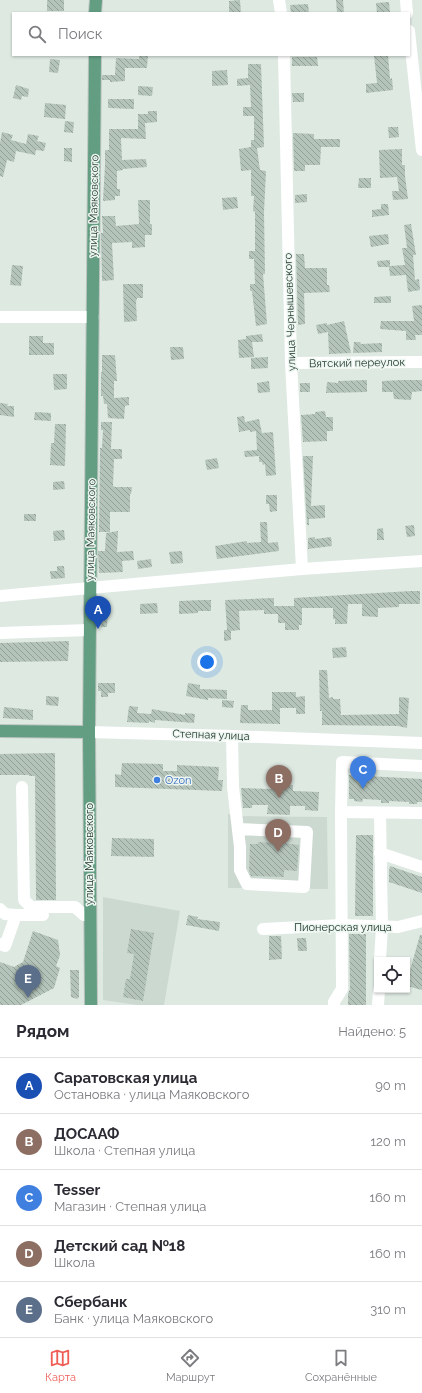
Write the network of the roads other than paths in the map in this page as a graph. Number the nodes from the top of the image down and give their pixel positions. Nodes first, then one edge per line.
1 (96, 0) edge
2 (279, 0) edge
3 (406, 0) edge
4 (96, 12) edge
5 (280, 12) edge
6 (407, 12) edge
7 (410, 40) edge
8 (95, 56) edge
9 (284, 56) edge
10 (422, 150) edge
11 (0, 317) edge
12 (93, 317) junction
13 (422, 362) edge
14 (291, 363) junction
15 (422, 562) edge
16 (302, 569) junction
17 (90, 588) junction
18 (0, 596) edge
19 (89, 630) junction
20 (0, 633) edge
21 (0, 732) edge
22 (89, 732) junction
23 (232, 736) junction
24 (341, 740) junction
25 (422, 743) edge
26 (342, 762) junction
27 (422, 766) edge
28 (22, 787) dead end
29 (341, 812) junction
30 (380, 813) junction
31 (422, 813) edge
32 (238, 829) junction
33 (380, 853) junction
34 (422, 867) edge
35 (0, 909) edge
36 (87, 914) junction
37 (16, 915) junction
38 (422, 921) edge
39 (342, 925) junction
40 (382, 927) junction
41 (263, 929) dead end
42 (0, 944) edge
43 (380, 957) edge
44 (379, 993) edge
45 (90, 1005) edge
46 (334, 1005) edge
47 (378, 1005) edge

1 - 4 main road
2 - 5 street
3 - 6 street
7 - 10 street
8 - 12 main road, улица Маяковского
9 - 14 street, улица Чернышевского
11 - 12 street
12 - 17 main road, улица Маяковского
13 - 14 street, Вятский переулок
14 - 16 street, улица Чернышевского
15 - 16 street
16 - 17 street
17 - 18 street
17 - 19 main road, улица Маяковского
19 - 20 street
19 - 22 main road, улица Маяковского
21 - 22 main road, Степная улица
22 - 23 street, Степная улица
22 - 36 main road, улица Маяковского
23 - 24 street, Степная улица
23 - 32 street
24 - 25 street, Степная улица
24 - 26 street
26 - 27 street
26 - 29 street
28 - 36 street
29 - 30 street
29 - 39 street
30 - 31 street
30 - 33 street
32 - 32 street
33 - 34 street
33 - 40 street
35 - 37 street
36 - 37 street
36 - 45 main road, улица Маяковского
37 - 42 street
38 - 40 street, Пионерская улица
39 - 40 street, Пионерская улица
39 - 41 street, Пионерская улица
39 - 46 street
40 - 43 street
44 - 47 street

